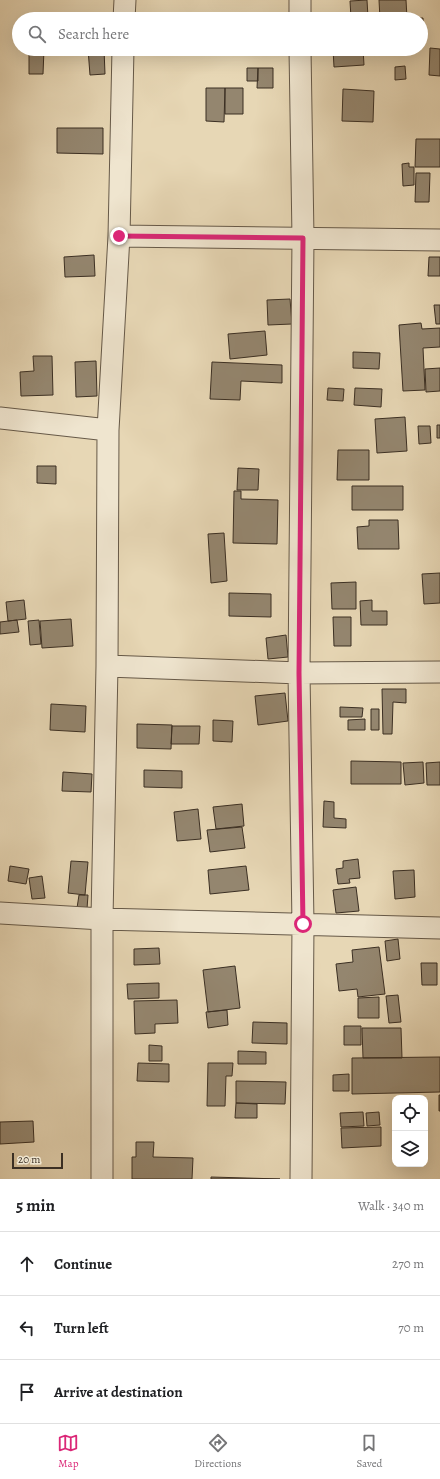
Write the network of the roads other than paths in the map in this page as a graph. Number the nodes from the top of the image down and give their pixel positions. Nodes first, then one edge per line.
1 (124, 0) edge
2 (300, 0) edge
3 (124, 12) edge
4 (300, 12) edge
5 (123, 56) edge
6 (300, 56) edge
7 (119, 236) junction
8 (303, 238) junction
9 (440, 240) edge
10 (0, 418) edge
11 (108, 430) junction
12 (107, 666) junction
13 (440, 672) edge
14 (299, 673) junction
15 (0, 913) edge
16 (102, 919) junction
17 (303, 924) junction
18 (440, 928) edge
19 (102, 1179) edge
20 (301, 1179) edge

1 - 3 street
2 - 4 street
5 - 7 street
6 - 8 street
7 - 8 street
7 - 11 street
8 - 9 street
8 - 14 street
10 - 11 street
11 - 12 street
12 - 14 street
12 - 16 street
13 - 14 street
14 - 17 street
15 - 16 street
16 - 17 street
16 - 19 street
17 - 18 street
17 - 20 street

